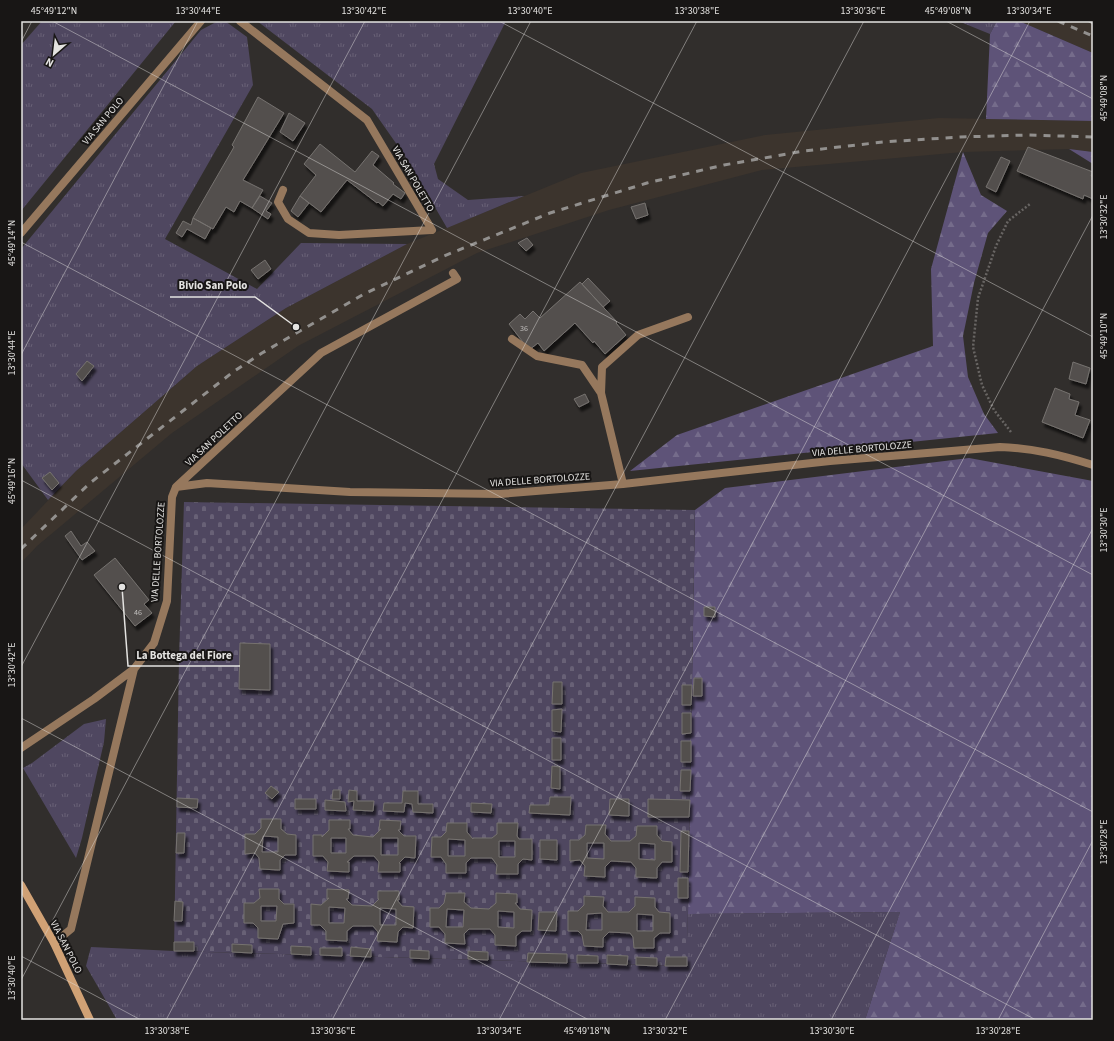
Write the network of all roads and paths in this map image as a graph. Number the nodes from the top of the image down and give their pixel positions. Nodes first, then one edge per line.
1 (201, 21) edge
2 (240, 21) edge
3 (283, 190) dead end
4 (1030, 204) dead end
5 (21, 233) edge
6 (453, 273) dead end
7 (688, 317) dead end
8 (512, 339) dead end
9 (601, 392) junction
10 (1021, 448) junction
11 (1093, 465) edge
12 (623, 484) junction
13 (176, 487) junction
14 (134, 669) junction
15 (21, 748) edge
16 (21, 885) edge
17 (54, 943) junction
18 (90, 1020) edge

1 - 5 street, VIA SAN POLO
2 - 3 street, VIA SAN POLETTO
4 - 10 path
6 - 13 street, VIA SAN POLETTO
7 - 9 street
8 - 9 street
9 - 12 street
10 - 11 street, VIA DELLE BORTOLOZZE
10 - 12 street, VIA DELLE BORTOLOZZE
12 - 13 street, VIA DELLE BORTOLOZZE
13 - 14 street, VIA DELLE BORTOLOZZE
14 - 15 street
14 - 17 street
16 - 17 main road, VIA SAN POLO
17 - 18 main road, VIA SAN POLO

